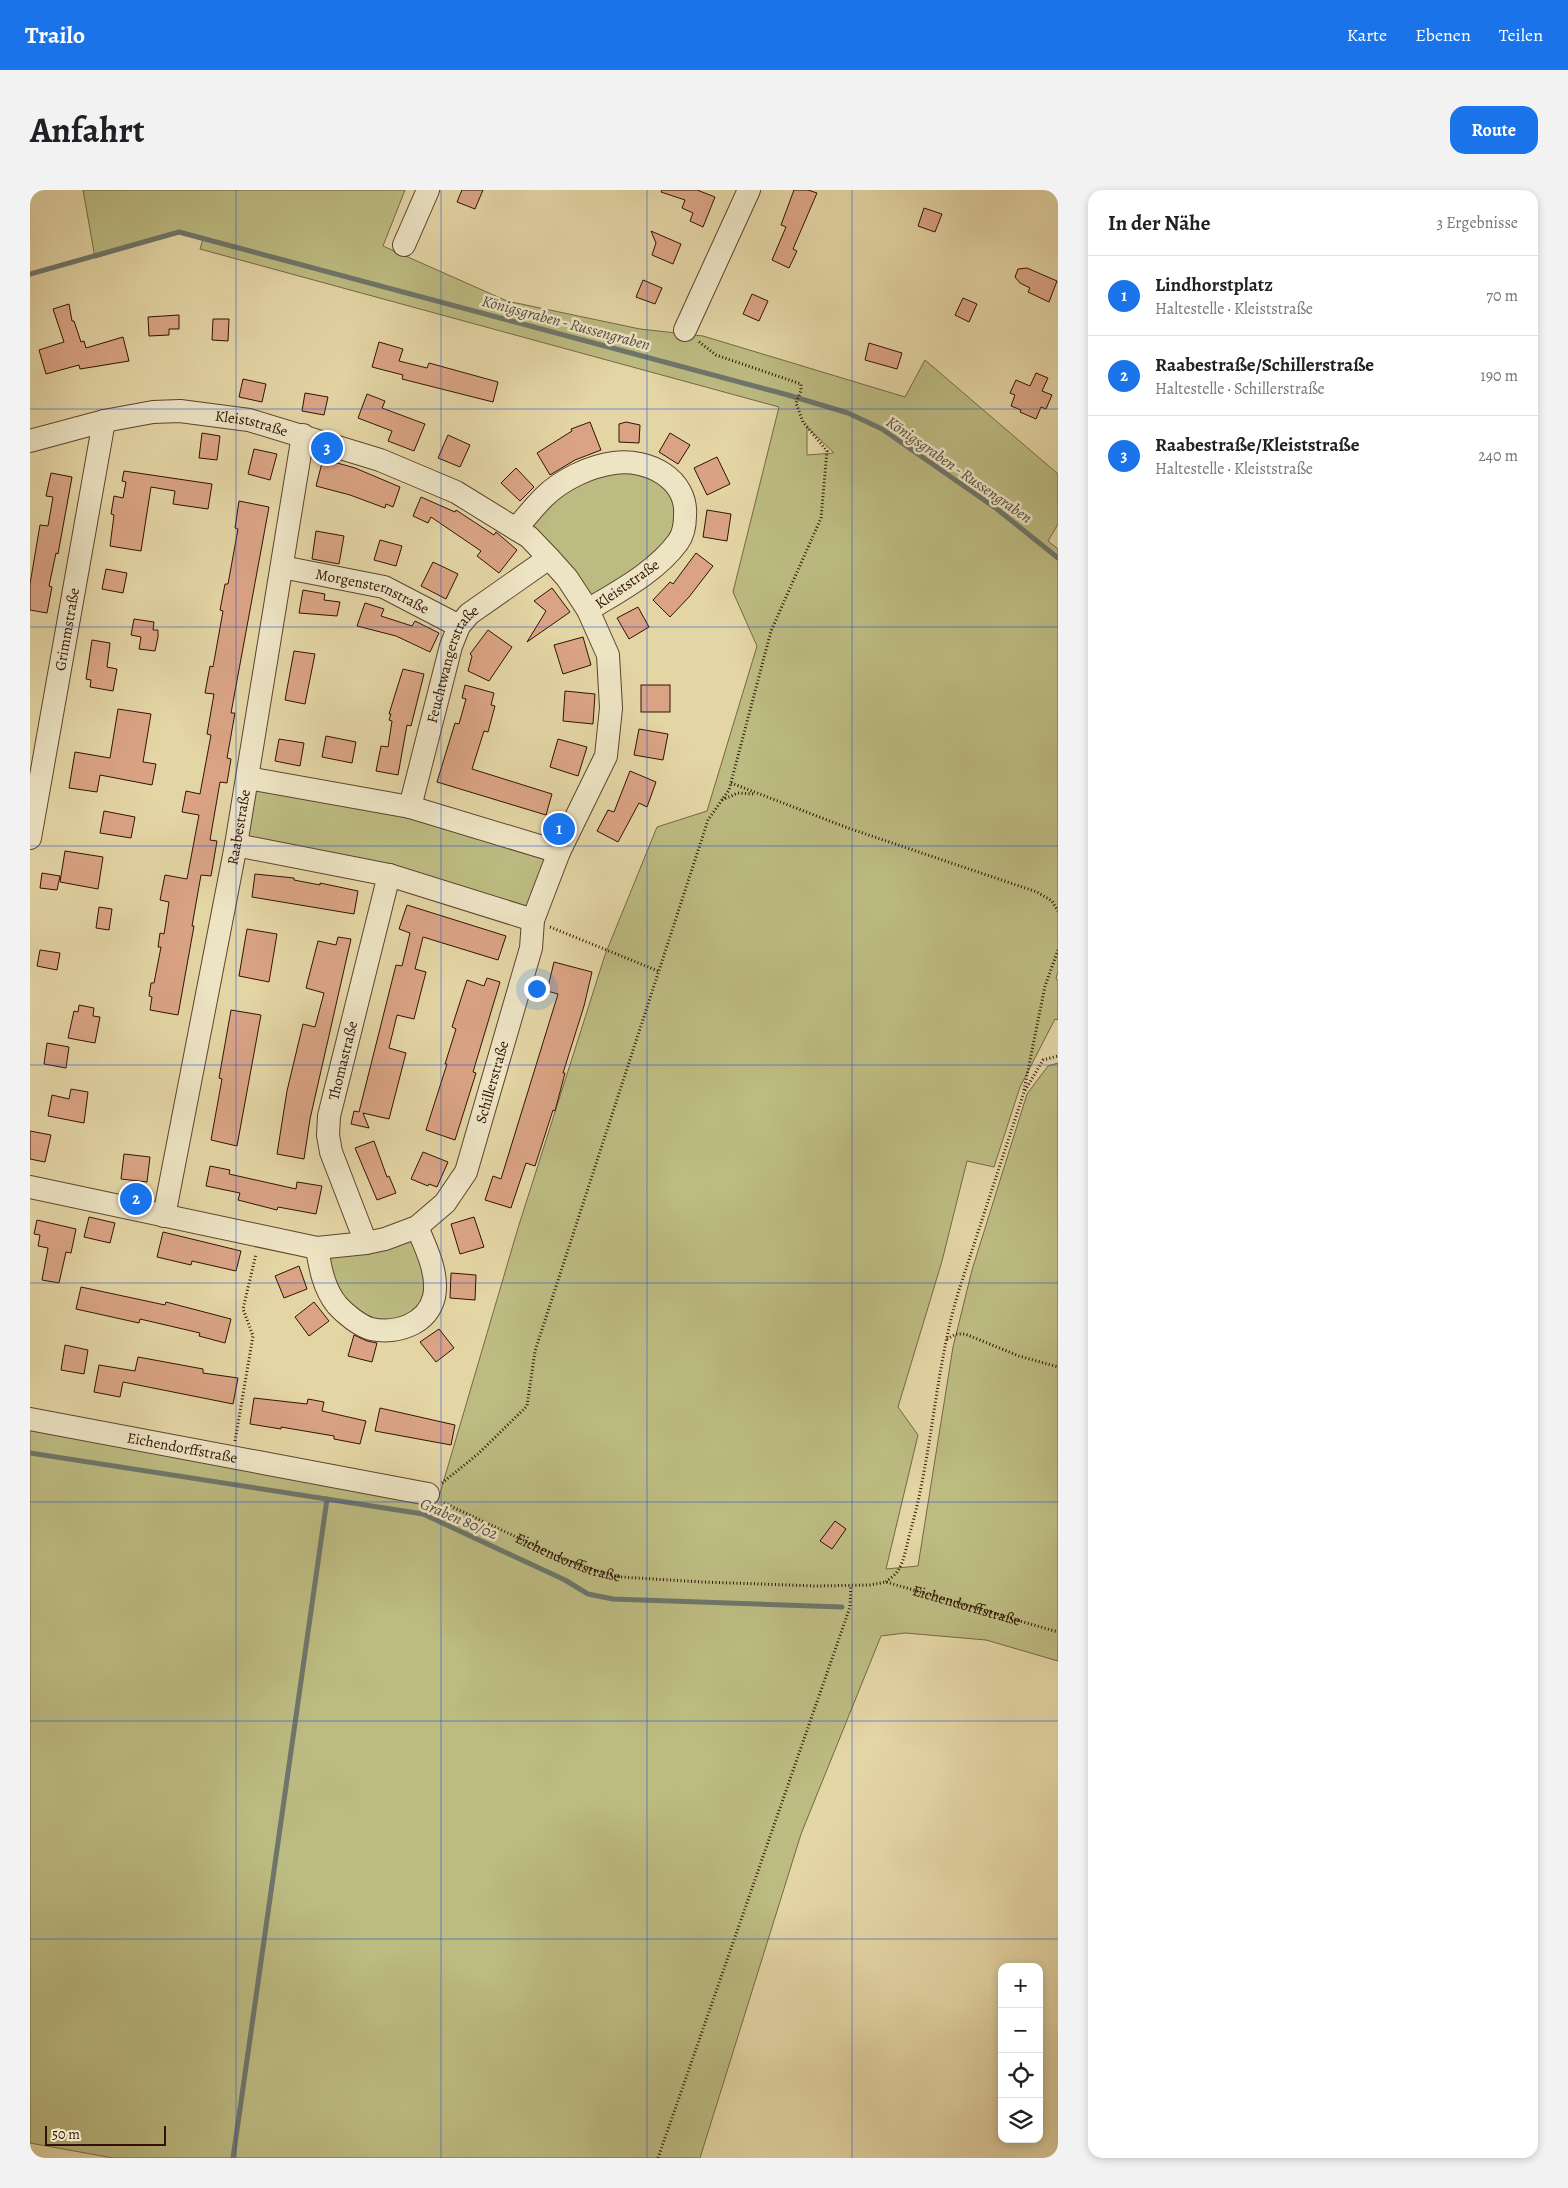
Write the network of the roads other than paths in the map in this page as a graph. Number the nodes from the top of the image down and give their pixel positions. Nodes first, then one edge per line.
1 (428, 190) edge
2 (749, 190) edge
3 (404, 245) dead end
4 (685, 330) road end
5 (104, 421) junction
6 (304, 435) junction
7 (30, 441) edge
8 (516, 529) junction
9 (550, 558) junction
10 (282, 567) junction
11 (588, 610) junction
12 (459, 626) junction
13 (248, 778) junction
14 (410, 807) junction
15 (30, 838) edge
16 (236, 845) junction
17 (559, 852) junction
18 (389, 875) junction
19 (533, 920) junction
20 (30, 1187) edge
21 (164, 1216) junction
22 (417, 1227) junction
23 (366, 1243) junction
24 (317, 1248) junction
25 (30, 1419) edge
26 (428, 1494) road end

1 - 3 street
2 - 4 street
5 - 6 street, Kleiststraße
5 - 7 street, Kleiststraße
5 - 15 street, Grimmstraße
6 - 8 street, Kleiststraße
6 - 10 street, Raabestraße
8 - 9 street, Kleiststraße
8 - 11 street, Kleiststraße
9 - 11 street, Kleiststraße
9 - 12 street, Feuchtwangerstraße
10 - 12 street, Morgensternstraße
10 - 13 street, Raabestraße
11 - 17 street, Kleiststraße
12 - 14 street, Feuchtwangerstraße
13 - 14 street
13 - 16 street, Raabestraße
14 - 17 street
16 - 18 street
16 - 21 street, Raabestraße
17 - 19 street, Kleiststraße
18 - 19 street
18 - 23 street, Thomastraße
19 - 22 street, Schillerstraße
20 - 21 street, Schillerstraße
21 - 24 street, Schillerstraße
22 - 23 street, Schillerstraße
22 - 24 street
23 - 24 street, Schillerstraße
25 - 26 street, Eichendorffstraße

